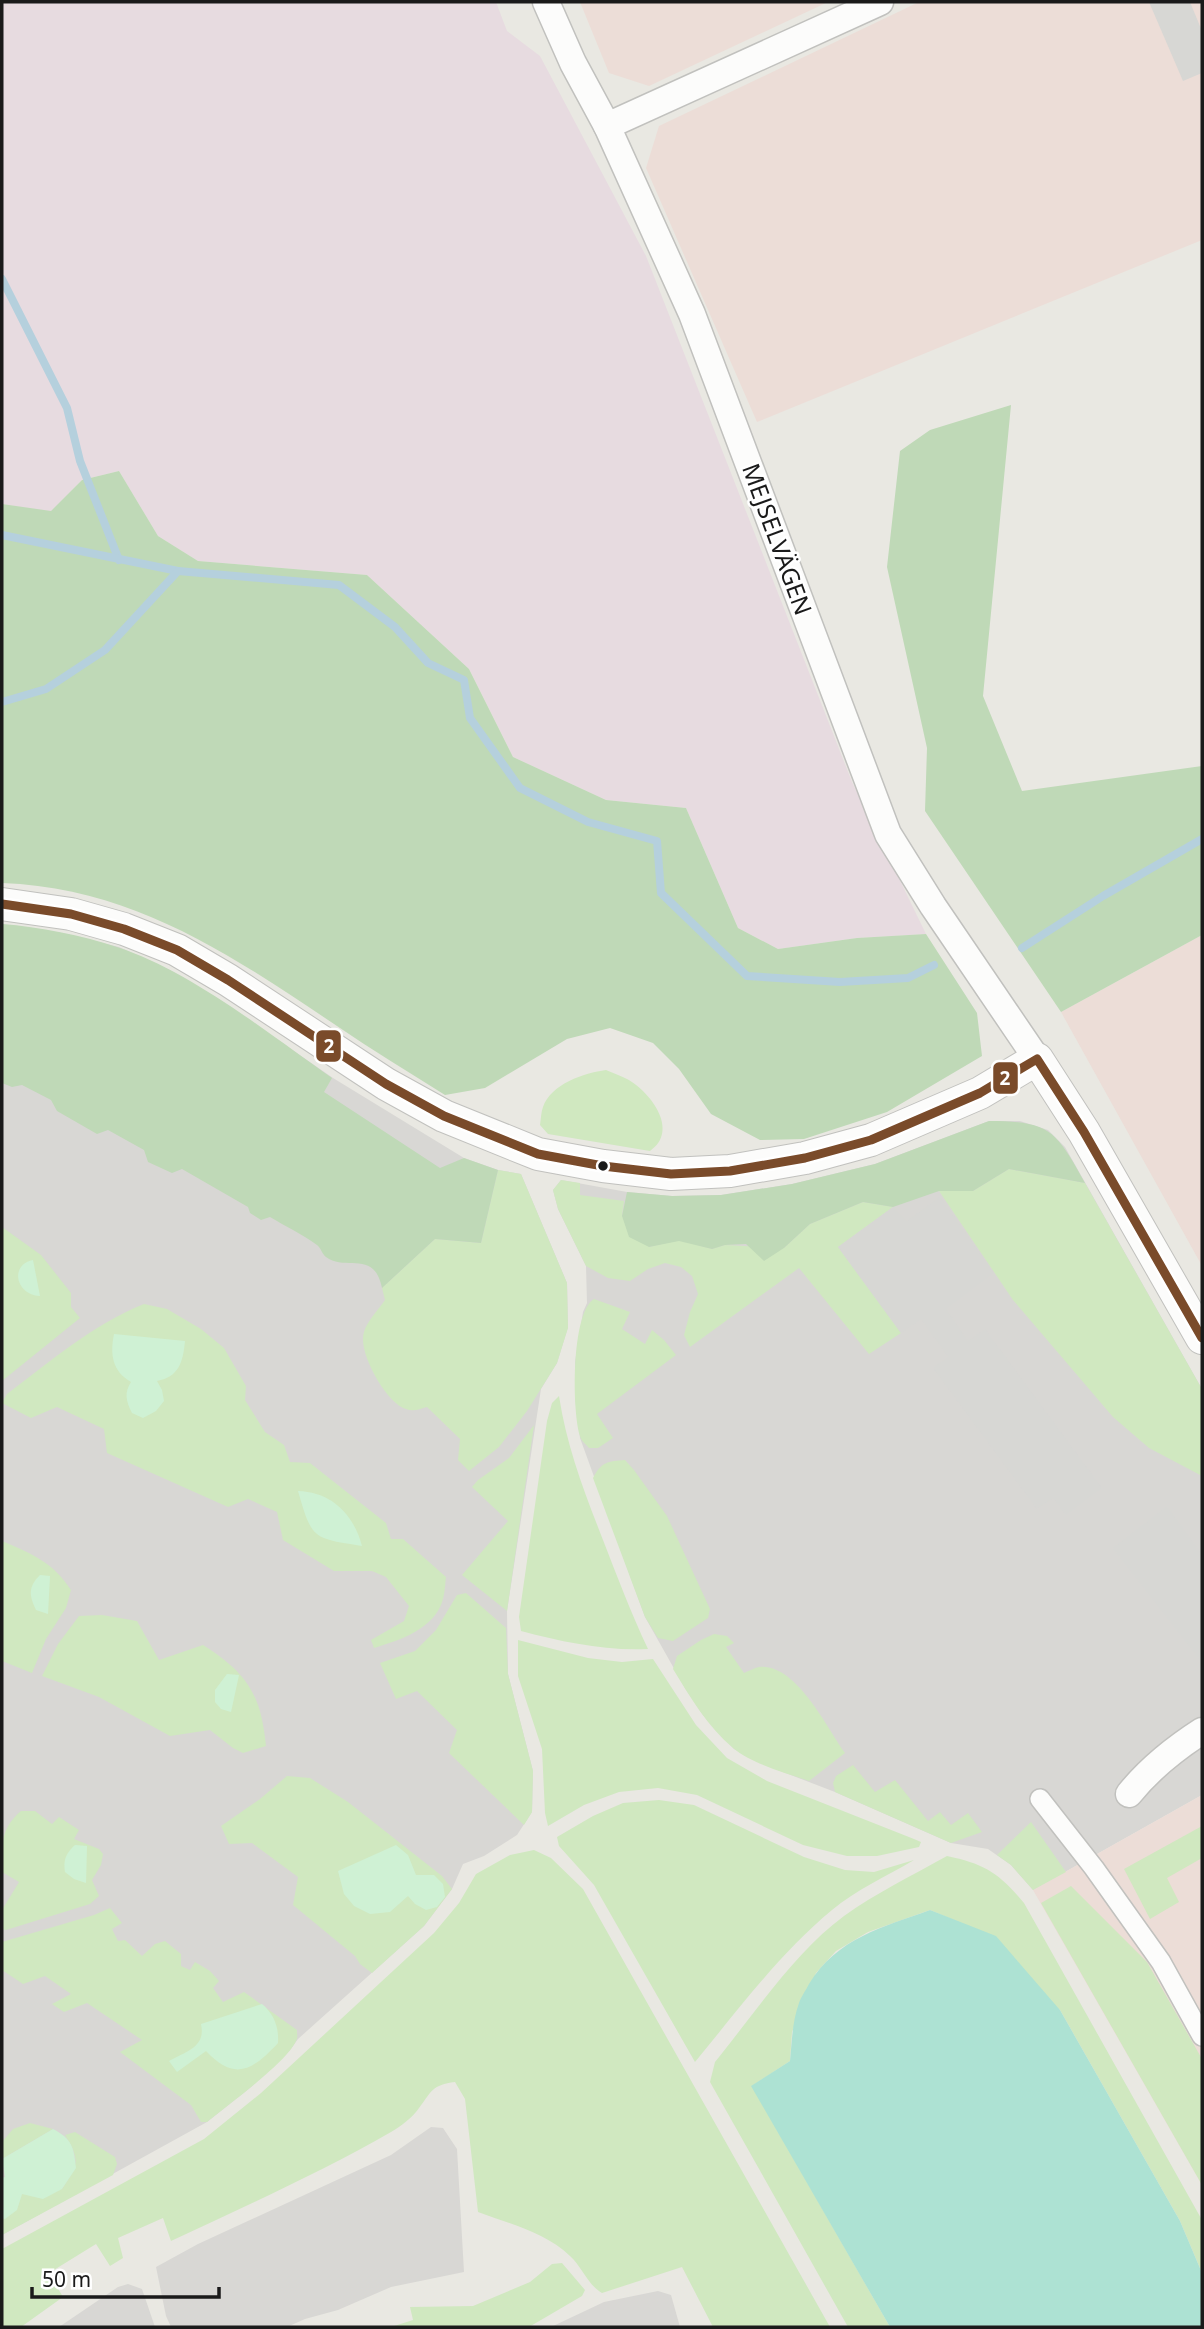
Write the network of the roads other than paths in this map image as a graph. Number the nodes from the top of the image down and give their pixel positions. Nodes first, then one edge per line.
1 (546, 2) edge
2 (880, 2) edge
3 (607, 125) junction
4 (2, 904) edge
5 (1037, 1059) junction
6 (1202, 1338) edge
7 (1202, 1731) edge
8 (1129, 1794) dead end
9 (1040, 1799) dead end
10 (1202, 2036) edge

1 - 3 street, MEJSELVÄGEN
2 - 3 street
3 - 5 street, MEJSELVÄGEN
4 - 5 street
5 - 6 street
7 - 8 street
9 - 10 street

